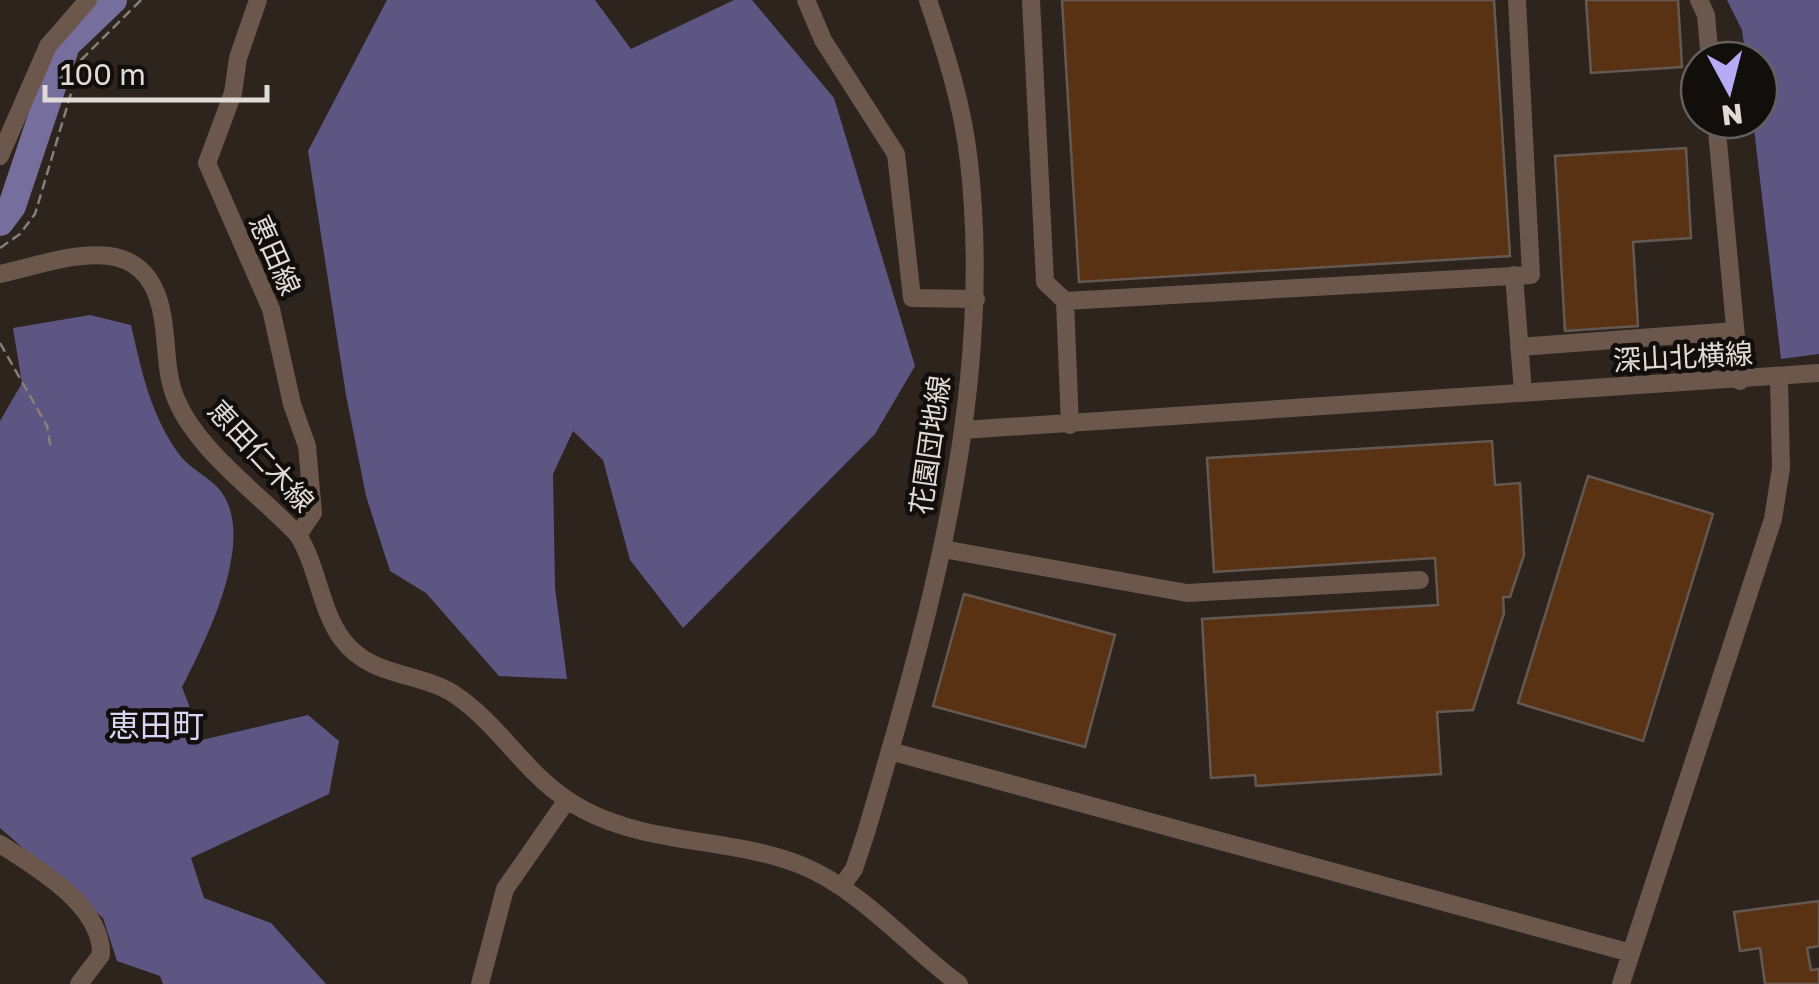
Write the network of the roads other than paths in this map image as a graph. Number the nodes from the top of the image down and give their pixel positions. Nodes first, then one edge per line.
1 (88, 0) edge
2 (258, 0) edge
3 (806, 0) edge
4 (928, 0) edge
5 (1031, 0) edge
6 (1517, 0) edge
7 (1698, 0) edge
8 (1708, 40) edge
9 (1718, 140) edge
10 (0, 156) edge
11 (0, 274) edge
12 (1514, 275) junction
13 (976, 299) junction
14 (1065, 301) junction
15 (1735, 332) junction
16 (1519, 347) junction
17 (1819, 373) edge
18 (1778, 379) junction
19 (1740, 382) junction
20 (1522, 393) junction
21 (1070, 425) junction
22 (963, 430) junction
23 (298, 535) junction
24 (943, 549) junction
25 (1420, 580) dead end
26 (890, 752) junction
27 (567, 800) junction
28 (0, 844) edge
29 (841, 888) junction
30 (1631, 954) junction
31 (79, 984) edge
32 (480, 984) edge
33 (959, 984) edge
34 (1621, 984) edge

1 - 10 street
2 - 23 street, 恵田線
3 - 13 street
4 - 13 street, 花園団地線
5 - 14 street
6 - 12 street
7 - 8 street
9 - 15 street
11 - 23 street, 恵田仁木線
12 - 14 street
12 - 16 street
13 - 22 street, 花園団地線
14 - 21 street
15 - 16 street
15 - 19 street
16 - 20 street
17 - 18 street
18 - 19 street, 深山北横線
18 - 30 street, 深山北横線
19 - 20 street, 深山北横線
20 - 21 street, 深山北横線
21 - 22 street, 深山北横線
22 - 24 street, 花園団地線
23 - 27 street, 恵田仁木線
24 - 25 street
24 - 26 street, 花園団地線
26 - 29 street, 花園団地線
26 - 30 street
27 - 29 street, 恵田仁木線
27 - 32 street
28 - 31 street
29 - 33 street, 恵田仁木線
30 - 34 street, 深山北横線

